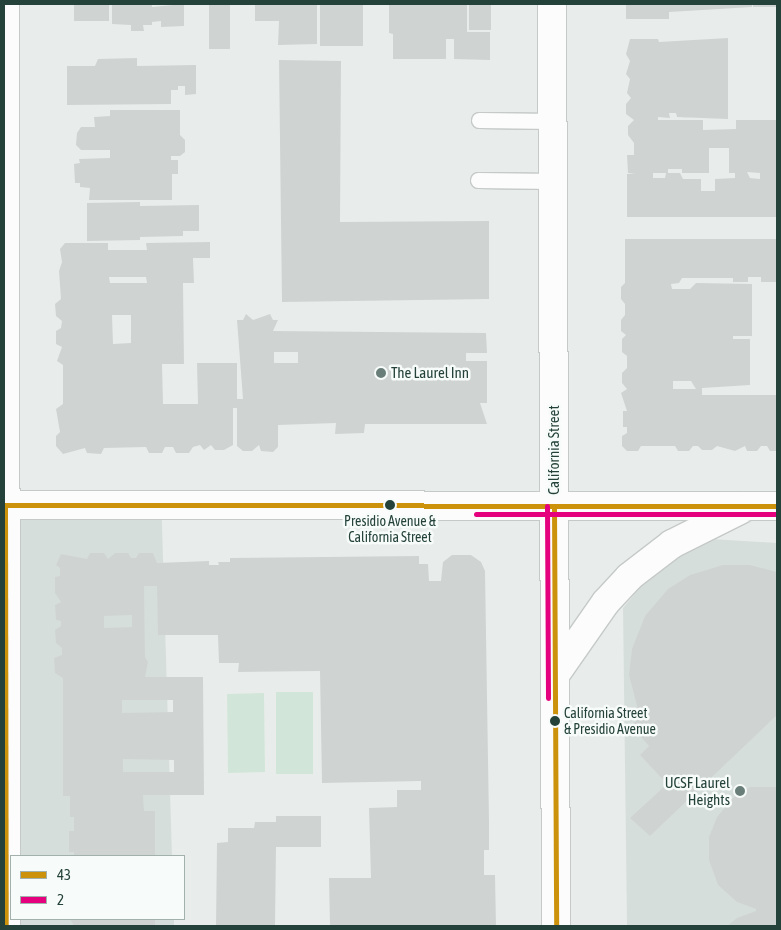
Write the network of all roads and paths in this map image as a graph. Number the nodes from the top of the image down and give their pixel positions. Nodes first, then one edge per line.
1 (4, 4) edge
2 (552, 4) edge
3 (479, 120) dead end
4 (552, 121) junction
5 (478, 180) dead end
6 (553, 181) junction
7 (4, 505) edge
8 (554, 506) junction
9 (750, 506) junction
10 (777, 506) edge
11 (555, 675) junction
12 (6, 926) edge
13 (556, 926) edge

1 - 7 street
2 - 4 street, California Street
3 - 4 lane
4 - 6 street, California Street
5 - 6 lane
6 - 8 street, California Street
7 - 8 street
7 - 12 street
8 - 9 street
8 - 11 street, California Street
9 - 10 street
9 - 11 street
11 - 13 street, California Street

